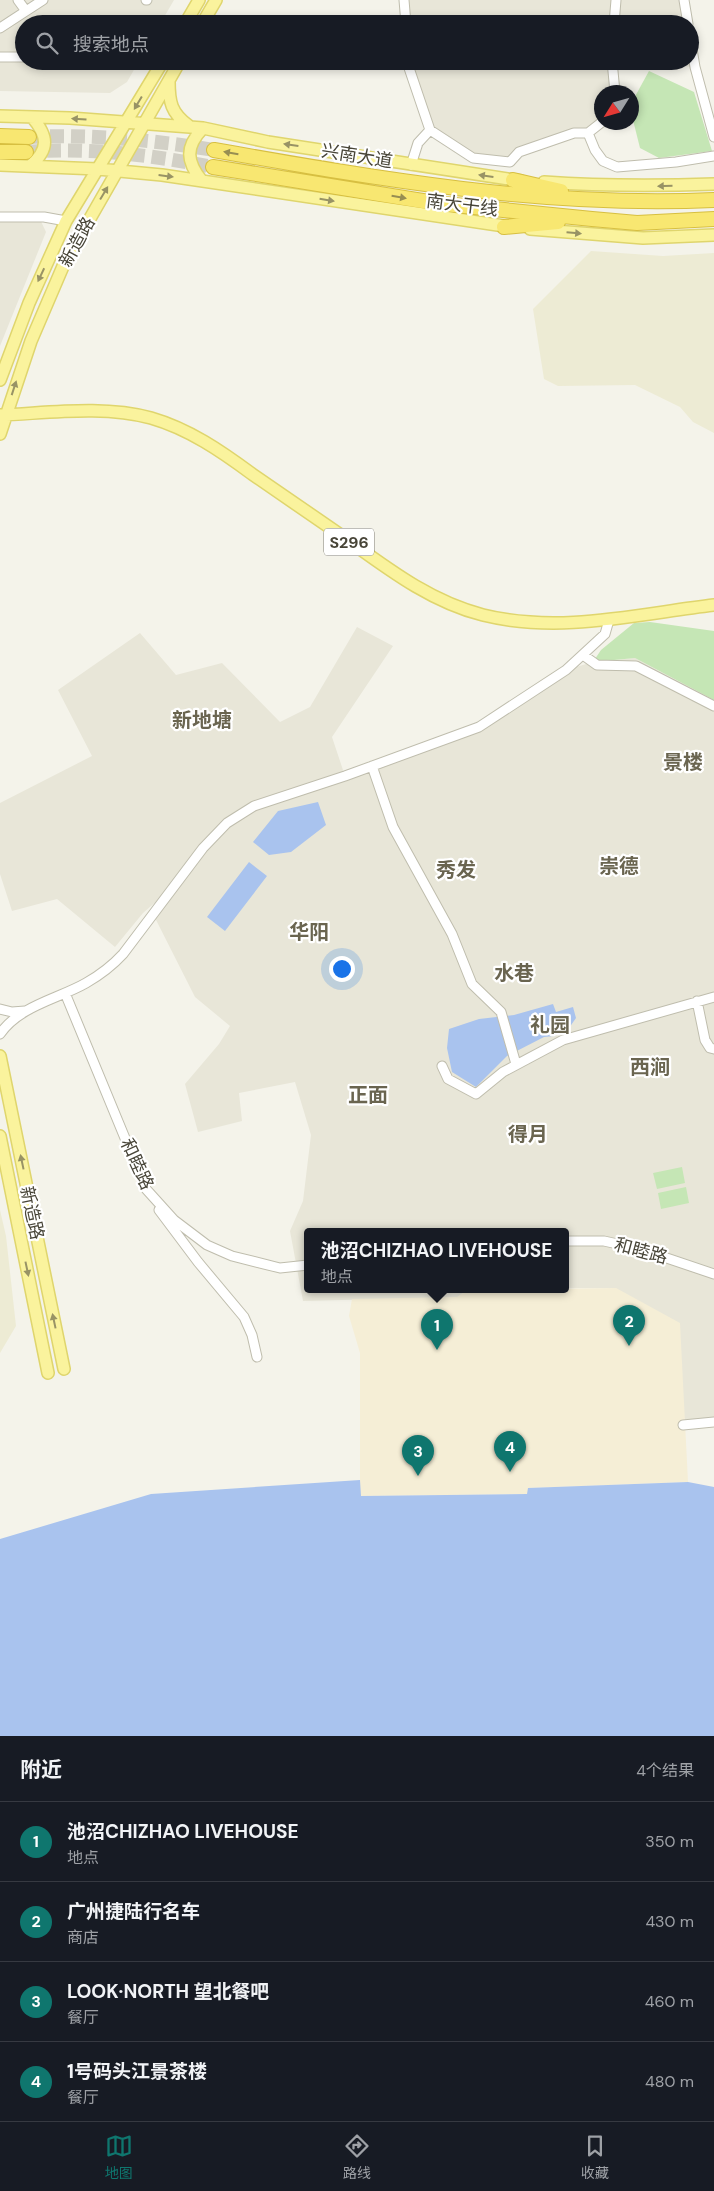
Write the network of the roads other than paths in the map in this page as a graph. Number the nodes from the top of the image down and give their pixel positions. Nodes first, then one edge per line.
1 (18, 0) edge
2 (43, 0) edge
3 (199, 0) edge
4 (216, 0) edge
5 (404, 0) edge
6 (616, 0) edge
7 (684, 0) edge
8 (26, 11) junction
9 (20, 15) edge
10 (190, 15) edge
11 (207, 15) edge
12 (405, 15) edge
13 (615, 15) edge
14 (686, 15) edge
15 (15, 18) edge
16 (0, 28) edge
17 (0, 57) edge
18 (15, 57) edge
19 (158, 70) edge
20 (175, 70) edge
21 (410, 70) edge
22 (613, 70) edge
23 (697, 70) edge
24 (170, 79) junction
25 (614, 85) edge
26 (0, 116) edge
27 (32, 117) junction
28 (126, 122) junction
29 (145, 122) junction
30 (189, 126) junction
31 (203, 128) junction
32 (594, 128) edge
33 (430, 130) junction
34 (588, 133) junction
35 (0, 136) edge
36 (29, 137) tunnel mouth
37 (714, 137) edge
38 (214, 150) tunnel mouth
39 (0, 152) edge
40 (26, 152) tunnel mouth
41 (714, 156) edge
42 (0, 165) edge
43 (411, 165) junction
44 (30, 166) junction
45 (213, 168) tunnel mouth
46 (98, 170) junction
47 (118, 171) junction
48 (513, 180) junction
49 (202, 181) junction
50 (714, 184) edge
51 (714, 200) edge
52 (600, 201) junction
53 (0, 217) edge
54 (714, 219) edge
55 (592, 220) junction
56 (66, 221) junction
57 (504, 227) junction
58 (714, 235) edge
59 (52, 253) junction
60 (67, 257) junction
61 (0, 380) edge
62 (3, 415) edge
63 (0, 434) edge
64 (714, 605) edge
65 (609, 620) junction
66 (583, 655) junction
67 (714, 706) edge
68 (372, 766) junction
69 (65, 994) junction
70 (714, 997) edge
71 (697, 1000) junction
72 (0, 1009) edge
73 (25, 1011) junction
74 (0, 1034) edge
75 (714, 1049) edge
76 (0, 1056) edge
77 (516, 1064) junction
78 (442, 1066) dead end
79 (0, 1136) edge
80 (146, 1189) junction
81 (569, 1241) edge
82 (304, 1265) edge
83 (714, 1274) edge
84 (257, 1357) dead end
85 (64, 1369) dead end
86 (48, 1373) dead end
87 (714, 1422) edge
88 (683, 1425) dead end

1 - 8 street
2 - 8 street
3 - 10 main road
4 - 11 main road
5 - 12 street
6 - 13 street
7 - 14 street
8 - 9 street
15 - 16 street
17 - 18 street
19 -> 28 main road, 新造路
20 - 24 main road, 新造路
21 - 33 street
22 - 25 street
23 - 37 street
24 - 29 main road, 新造路
24 - 30 main road
26 - 27 main road, 兴南大道
28 -> 27 main road, 兴南大道
27 - 44 main road
28 - 29 main road, 兴南大道
28 - 46 main road, 新造路
29 - 30 main road, 兴南大道
29 - 47 main road, 新造路
30 - 31 main road, 兴南大道
43 -> 31 main road, 兴南大道
31 - 49 main road
32 - 34 street
33 - 34 street
33 - 43 street
34 - 41 street
35 - 36 highway
52 -> 38 highway, 南大干线
39 - 40 highway
42 - 44 main road
48 -> 43 main road, 兴南大道
44 - 46 main road
45 -> 55 highway, 南大干线
46 - 47 main road
46 - 56 main road, 新造路
47 -> 49 main road
60 -> 47 main road, 新造路
50 -> 48 main road, 兴南大道
48 - 52 highway
49 -> 57 main road
51 - 52 highway, 南大干线
53 - 56 street
54 - 55 highway, 南大干线
55 - 57 highway
56 - 59 main road, 新造路
57 -> 58 main road
59 - 60 main road
59 -> 61 main road, 新造路
62 -> 60 main road, 新造路
62 - 63 main road, 新造路
62 - 65 main road, S296
64 - 65 main road, S296
65 - 66 street
66 - 67 street
66 - 68 street
68 - 69 street
68 - 77 street
69 - 73 street
69 - 80 street, 和睦路
70 - 71 street
71 - 75 street
71 - 77 street
72 - 73 street
73 - 74 street
85 -> 76 main road, 新造路
77 - 78 street
79 -> 86 main road, 新造路
80 - 82 street, 和睦路
80 - 84 street
81 - 83 street, 和睦路
87 - 88 street

